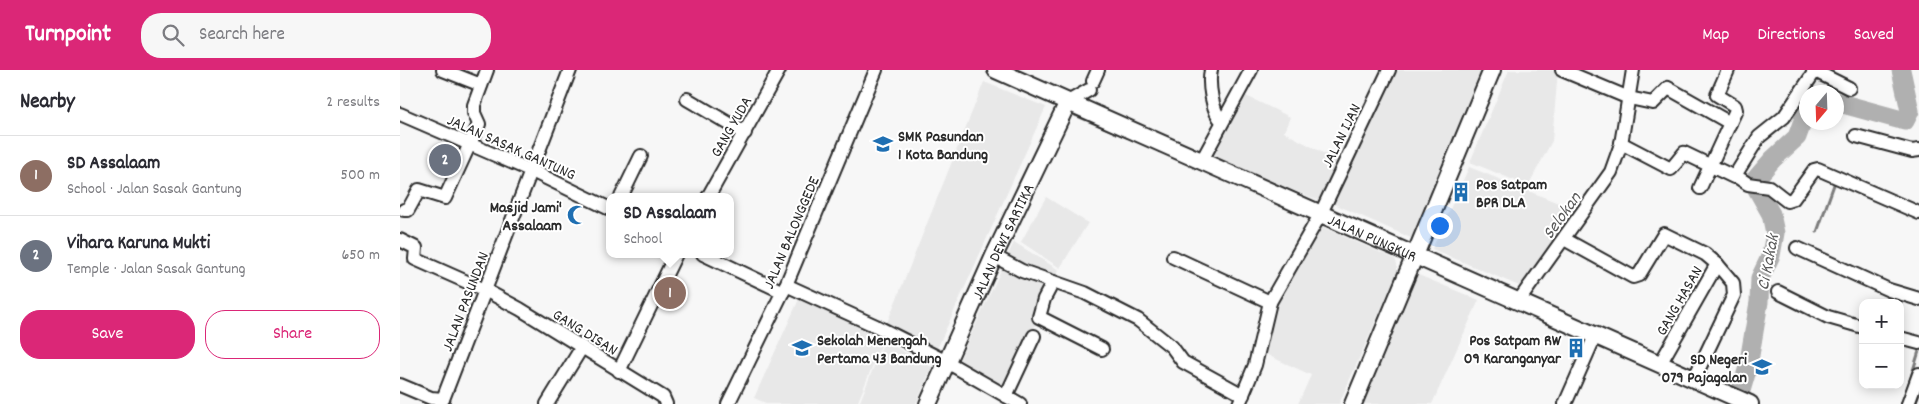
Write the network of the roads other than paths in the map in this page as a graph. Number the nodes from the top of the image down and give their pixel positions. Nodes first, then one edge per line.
1 (443, 70) edge
2 (487, 70) edge
3 (570, 70) edge
4 (779, 70) edge
5 (876, 70) edge
6 (996, 70) edge
7 (1211, 70) edge
8 (1251, 70) edge
9 (1389, 70) edge
10 (1492, 70) edge
11 (1562, 70) edge
12 (1633, 70) edge
13 (1728, 70) edge
14 (1814, 70) edge
15 (1093, 80) edge
16 (481, 85) junction
17 (1849, 88) dead end
18 (1629, 98) junction
19 (686, 99) dead end
20 (1068, 102) junction
21 (400, 114) edge
22 (1222, 121) junction
23 (1730, 123) junction
24 (744, 134) junction
25 (1856, 136) dead end
26 (469, 144) junction
27 (1621, 144) junction
28 (1919, 150) edge
29 (641, 156) dead end
30 (1202, 162) junction
31 (1710, 166) junction
32 (532, 171) junction
33 (1734, 177) junction
34 (1700, 188) dead end
35 (623, 193) edge
36 (710, 193) edge
37 (606, 207) edge
38 (401, 212) edge
39 (1919, 213) edge
40 (1320, 214) junction
41 (400, 240) edge
42 (1563, 240) junction
43 (1798, 248) dead end
44 (1413, 255) junction
45 (994, 256) junction
46 (1173, 257) dead end
47 (674, 258) edge
48 (713, 258) edge
49 (1716, 267) junction
50 (1053, 282) junction
51 (785, 288) junction
52 (485, 290) junction
53 (1778, 292) dead end
54 (1919, 300) edge
55 (1270, 302) junction
56 (1518, 302) junction
57 (1859, 326) edge
58 (1034, 336) dead end
59 (1595, 336) junction
60 (1904, 339) edge
61 (1919, 343) edge
62 (582, 347) junction
63 (1102, 349) dead end
64 (947, 362) junction
65 (1660, 364) junction
66 (619, 371) junction
67 (1919, 374) edge
68 (1695, 377) junction
69 (400, 386) edge
70 (1006, 396) junction
71 (1242, 399) edge
72 (445, 402) edge
73 (547, 404) edge
74 (666, 404) edge
75 (728, 404) edge
76 (928, 404) edge
77 (1020, 404) edge
78 (1353, 404) edge
79 (1565, 404) edge
80 (1750, 404) edge
81 (1908, 404) edge

1 - 16 street
2 - 16 street
3 - 32 street, JALAN PASUNDAN
4 - 24 street, GANG YUDA
5 - 51 street, JALAN BALONGGEDE
6 - 20 main road, JALAN PUNGKUR
7 - 22 street
8 - 22 street
9 - 40 street, JALAN IJAN
10 - 44 main road
11 - 18 street
12 - 18 street
13 - 23 street
14 - 17 street
14 - 33 street
15 - 20 street
16 - 26 street
18 - 23 street
18 - 27 street
19 - 24 street
20 - 30 main road, JALAN PUNGKUR
20 - 45 main road, JALAN DEWI SARTIKA
21 - 26 street, JALAN SASAK GANTUNG
22 - 30 street
23 - 31 street
24 - 36 street, GANG YUDA
25 - 28 street
26 - 32 street, JALAN SASAK GANTUNG
26 - 38 street
27 - 31 street
27 - 42 street
29 - 35 street
30 - 40 main road, JALAN PUNGKUR
31 - 33 street
31 - 34 street
32 - 37 street, JALAN SASAK GANTUNG
32 - 52 street, JALAN PASUNDAN
33 - 39 street
40 - 44 main road, JALAN PUNGKUR
40 - 55 street, JALAN IJAN
41 - 52 street, GANG DISAN
42 - 49 street, GANG HASAN
42 - 56 street
43 - 54 street
44 - 56 main road, JALAN PUNGKUR
44 - 78 main road
45 - 50 street
45 - 64 main road, JALAN DEWI SARTIKA
46 - 55 street
47 - 66 street
48 - 51 street
49 - 65 street, GANG HASAN
49 - 68 street
50 - 63 street
50 - 71 street
51 - 64 street
51 - 75 street, JALAN BALONGGEDE
52 - 62 street, GANG DISAN
52 - 72 street, JALAN PASUNDAN
53 - 57 street
55 - 71 street, JALAN IJAN
56 - 59 main road, JALAN PUNGKUR
58 - 70 street
59 - 65 main road, JALAN PUNGKUR
59 - 79 street
60 - 61 street
62 - 66 street, GANG DISAN
62 - 73 street
64 - 70 street
64 - 76 main road, JALAN DEWI SARTIKA
65 - 68 main road, JALAN PUNGKUR
66 - 74 street, GANG DISAN
67 - 81 street
68 - 80 main road, JALAN PUNGKUR
69 - 72 street
70 - 77 street

